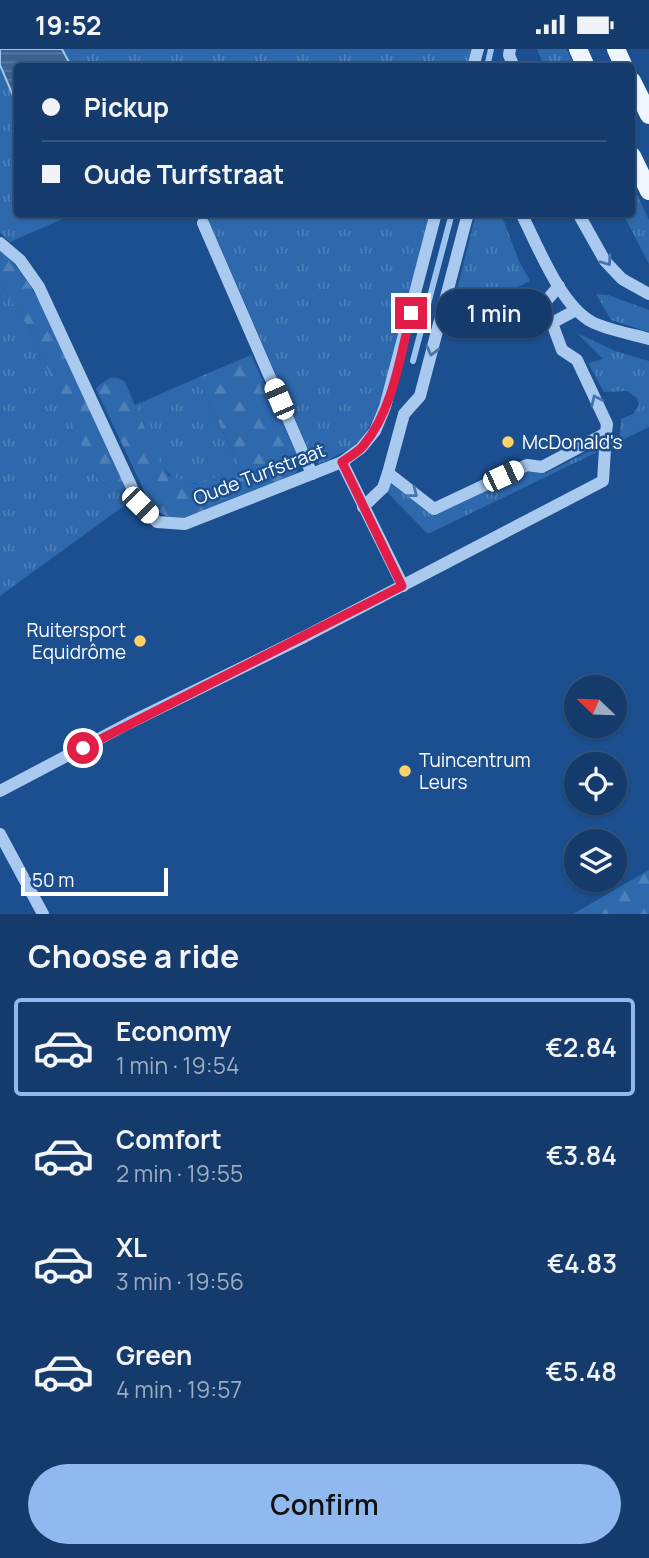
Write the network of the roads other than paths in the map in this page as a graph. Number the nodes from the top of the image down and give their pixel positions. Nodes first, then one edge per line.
1 (635, 87) edge
2 (649, 115) edge
3 (635, 162) edge
4 (649, 191) edge
5 (435, 217) edge
6 (467, 217) edge
7 (523, 217) edge
8 (580, 217) edge
9 (203, 223) dead end
10 (0, 243) edge
11 (559, 286) junction
12 (649, 294) edge
13 (576, 310) junction
14 (552, 323) junction
15 (649, 339) edge
16 (606, 433) junction
17 (342, 462) junction
18 (388, 473) junction
19 (312, 474) junction
20 (363, 507) junction
21 (402, 586) junction
22 (0, 791) edge
23 (0, 834) edge
24 (43, 914) edge

1 - 2 main road
3 - 4 main road
5 - 17 street, Oude Turfstraat
6 -> 18 street
7 - 11 street
8 -> 12 street
9 - 19 street
10 - 19 street, Oude Turfstraat
11 - 13 street
11 - 14 street
13 - 14 street
13 - 15 street
16 -> 14 street
18 -> 16 street
16 - 21 street
17 - 19 street, Oude Turfstraat
17 - 20 street
18 - 20 street
20 - 21 street
21 - 22 street
23 - 24 street

